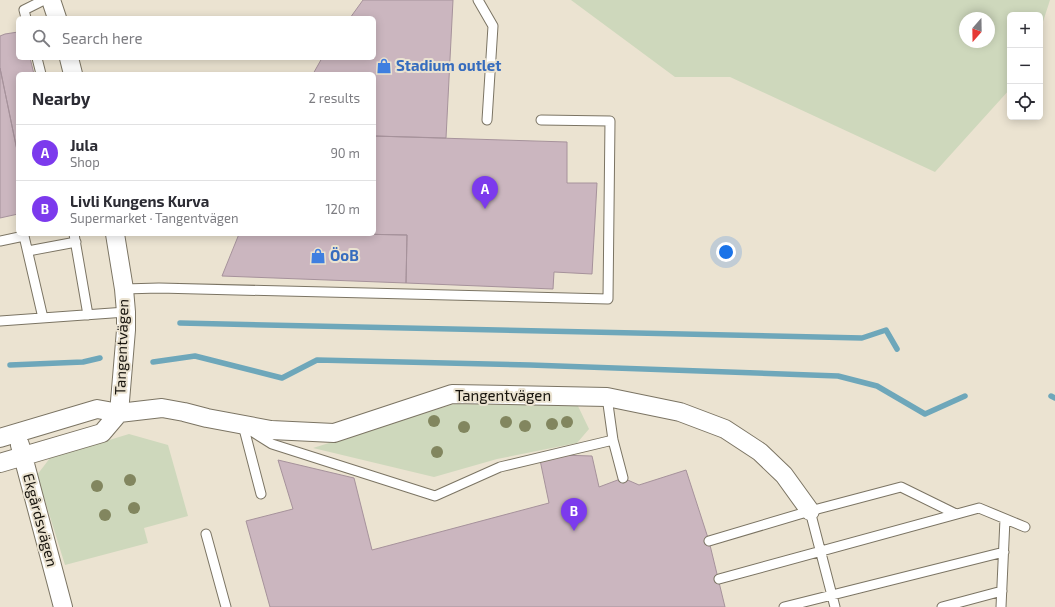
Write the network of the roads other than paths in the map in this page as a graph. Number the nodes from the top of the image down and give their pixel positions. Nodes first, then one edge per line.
1 (44, 0) edge
2 (51, 0) edge
3 (478, 0) edge
4 (26, 16) edge
5 (56, 16) edge
6 (38, 60) edge
7 (70, 60) edge
8 (40, 72) edge
9 (73, 72) edge
10 (487, 120) dead end
11 (541, 120) dead end
12 (115, 236) edge
13 (75, 238) edge
14 (0, 241) edge
15 (28, 251) junction
16 (124, 289) junction
17 (126, 312) junction
18 (88, 315) junction
19 (43, 318) junction
20 (0, 321) edge
21 (607, 397) junction
22 (119, 412) junction
23 (243, 425) junction
24 (8, 436) edge
25 (613, 440) junction
26 (23, 457) junction
27 (0, 463) edge
28 (623, 478) dead end
29 (260, 494) dead end
30 (810, 511) junction
31 (956, 514) junction
32 (1005, 519) junction
33 (1025, 527) dead end
34 (206, 534) dead end
35 (709, 541) dead end
36 (820, 551) junction
37 (1004, 552) junction
38 (719, 579) dead end
39 (1002, 591) junction
40 (832, 595) junction
41 (63, 607) edge
42 (226, 607) edge
43 (784, 607) edge
44 (836, 607) edge
45 (942, 607) edge
46 (1001, 607) edge

1 - 4 lane
2 - 5 street
3 - 10 lane
6 - 8 lane
7 - 9 street
11 - 16 lane
12 - 16 street, Tangentvägen
13 - 15 lane
13 - 18 lane
14 - 15 lane
15 - 19 lane
16 - 17 street, Tangentvägen
17 - 18 lane
17 - 22 street, Tangentvägen
18 - 19 lane
19 - 20 lane
21 - 23 street, Tangentvägen
21 - 25 lane
21 - 30 street, Tangentvägen
22 - 23 street, Tangentvägen
22 - 24 street, Tangentvägen
22 - 26 street, Tangentvägen
23 - 25 lane
23 - 29 lane
24 - 26 street, Ekgårdsvägen
25 - 28 lane
26 - 27 street, Tangentvägen
26 - 41 street, Ekgårdsvägen
30 - 31 lane
30 - 35 lane
30 - 36 lane
31 - 32 lane
31 - 36 lane
32 - 33 lane
32 - 37 lane
34 - 42 lane
36 - 38 lane
36 - 40 lane
37 - 39 lane
37 - 40 lane
39 - 45 lane
39 - 46 lane
40 - 43 lane
40 - 44 lane

